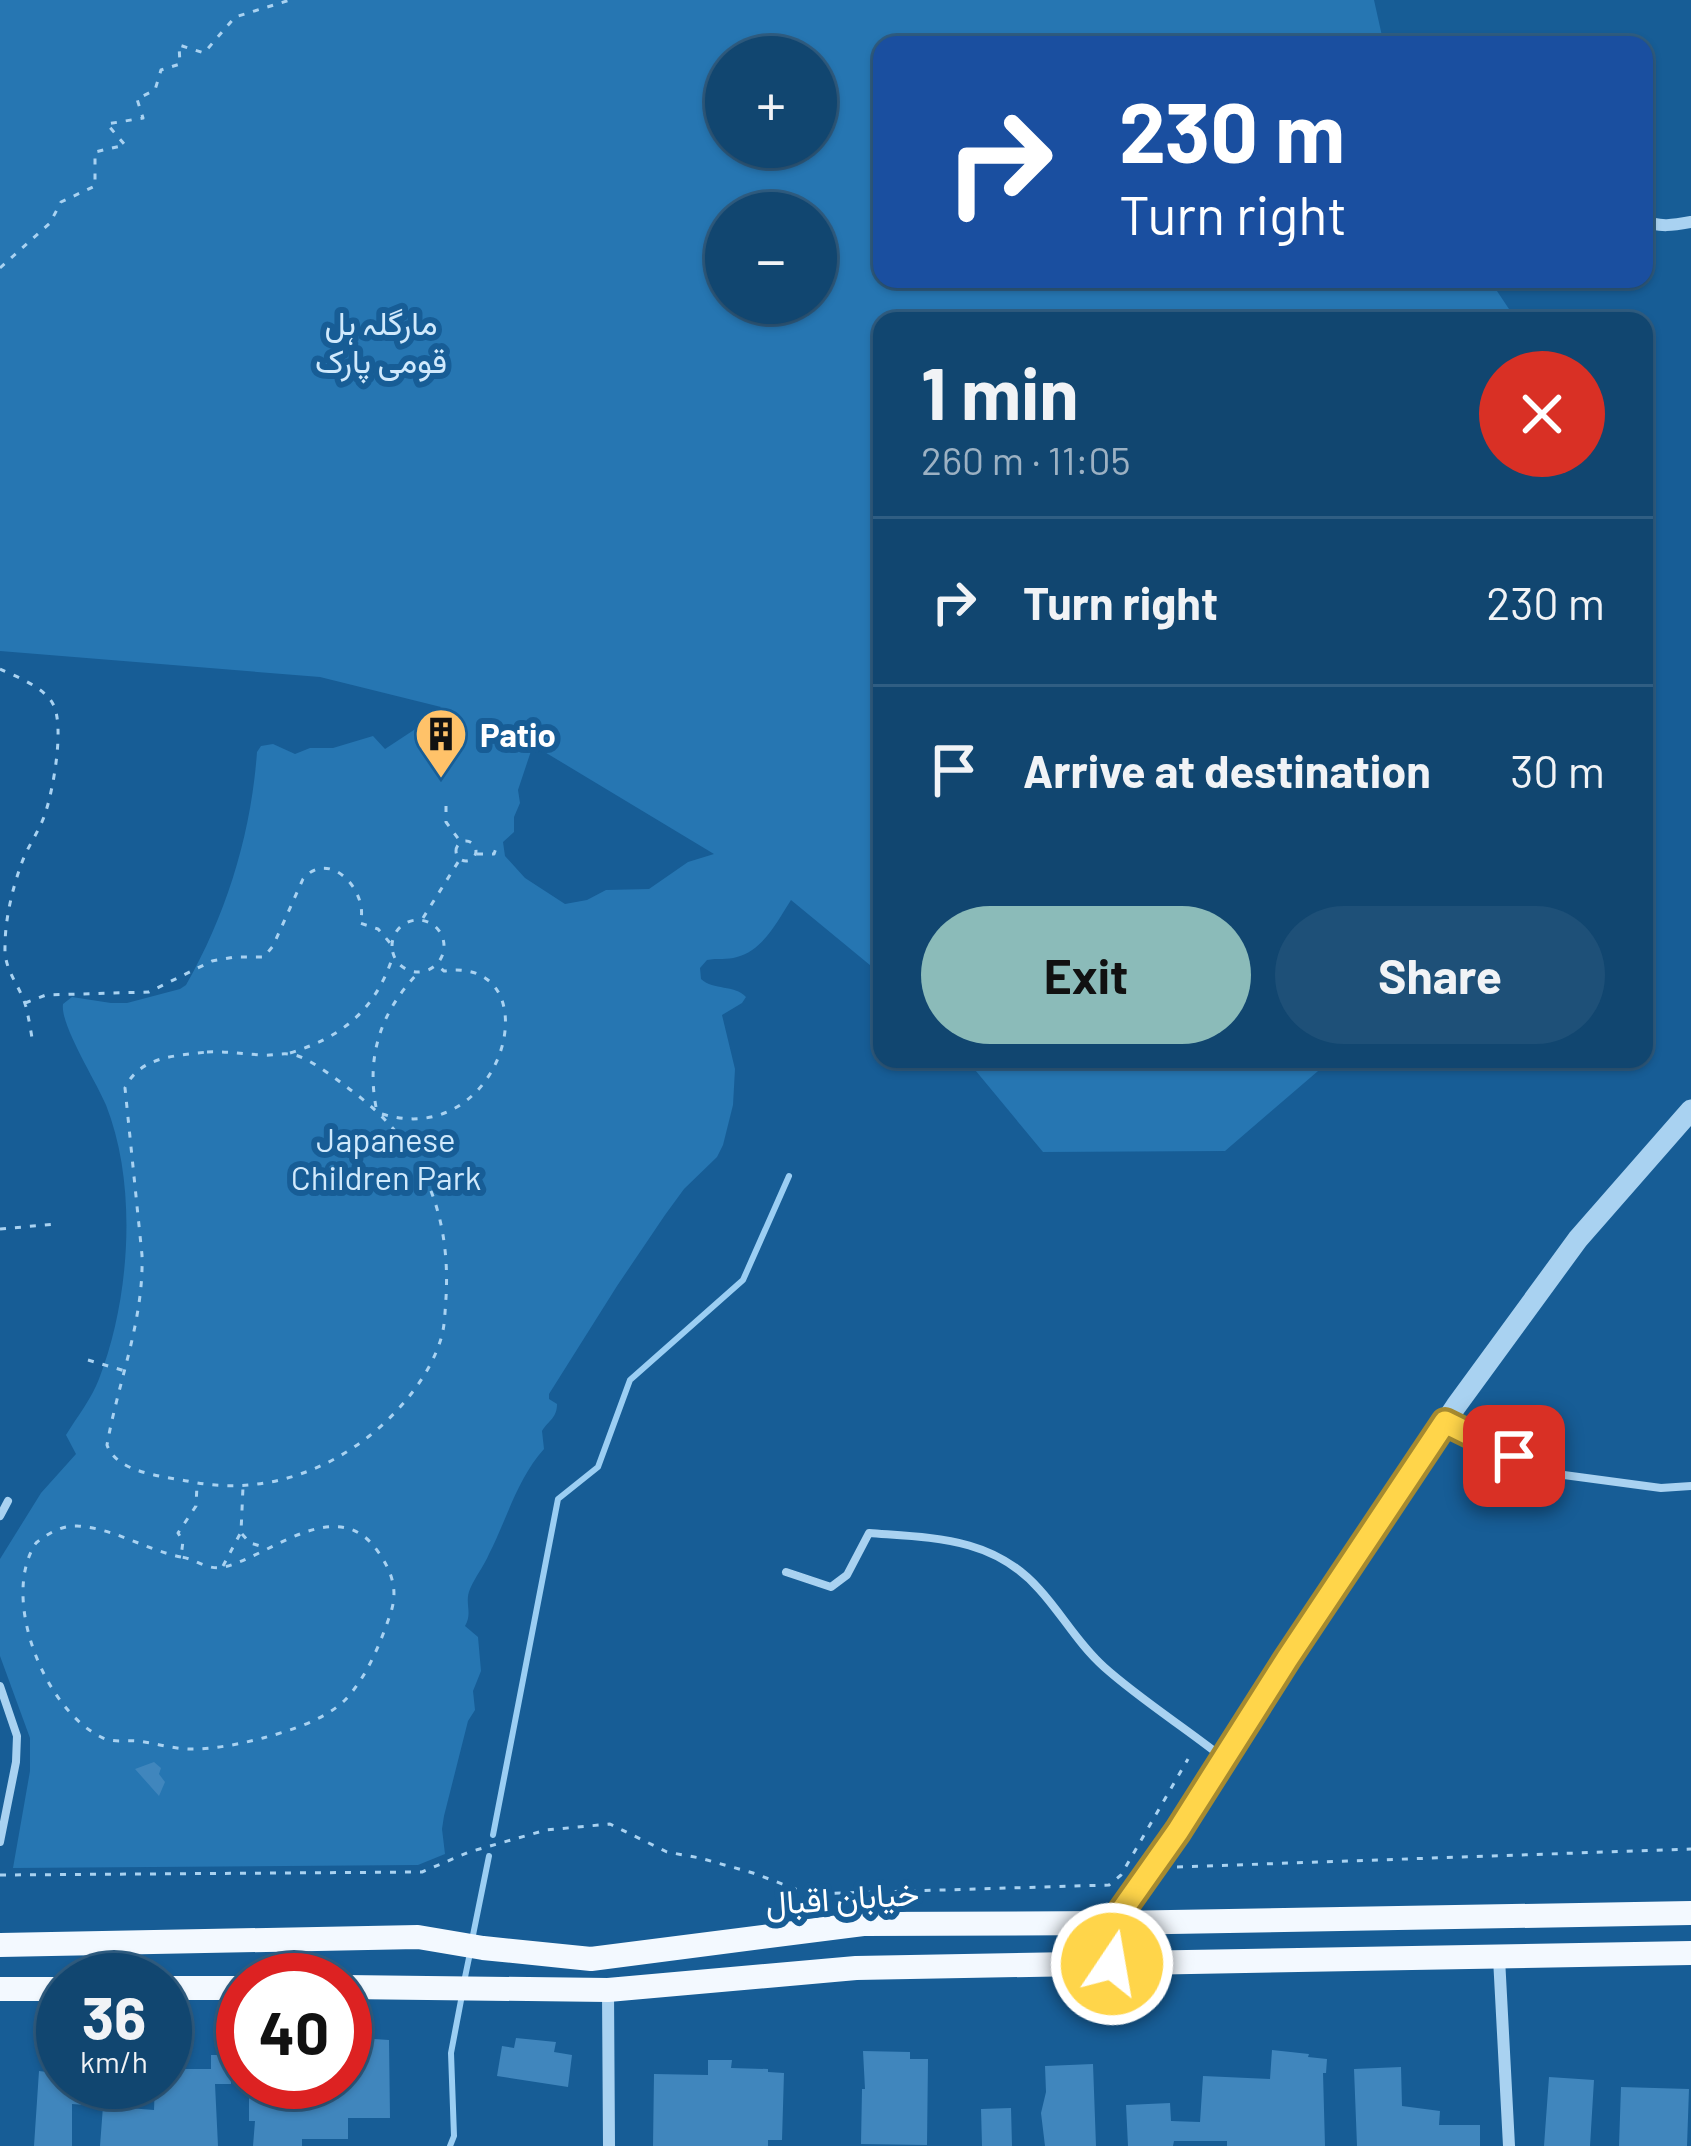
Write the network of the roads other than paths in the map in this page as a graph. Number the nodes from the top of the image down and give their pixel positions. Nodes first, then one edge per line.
1 (1691, 223) edge
2 (1653, 224) edge
3 (1691, 1110) edge
4 (1445, 1422) junction
5 (1691, 1486) edge
6 (8, 1501) dead end
7 (0, 1516) edge
8 (786, 1572) dead end
9 (0, 1686) edge
10 (1224, 1759) junction
11 (0, 1842) edge
12 (1691, 1913) edge
13 (1113, 1923) junction
14 (0, 1945) edge
15 (1691, 1953) edge
16 (1499, 1958) junction
17 (1112, 1964) junction
18 (372, 1987) edge
19 (0, 1989) edge
20 (36, 1989) edge
21 (608, 1990) junction
22 (609, 2146) edge
23 (1509, 2146) edge

1 - 2 street
3 - 4 street
4 - 5 lane
4 - 10 street
6 - 7 lane
8 - 10 lane
9 - 11 lane
10 - 13 street
12 - 13 main road, خیابان اقبال
13 - 14 main road, خیابان اقبال
13 - 17 street
15 - 16 main road
16 - 17 main road
16 - 23 street
17 - 21 main road
18 - 21 main road
19 - 20 main road
21 - 22 street

